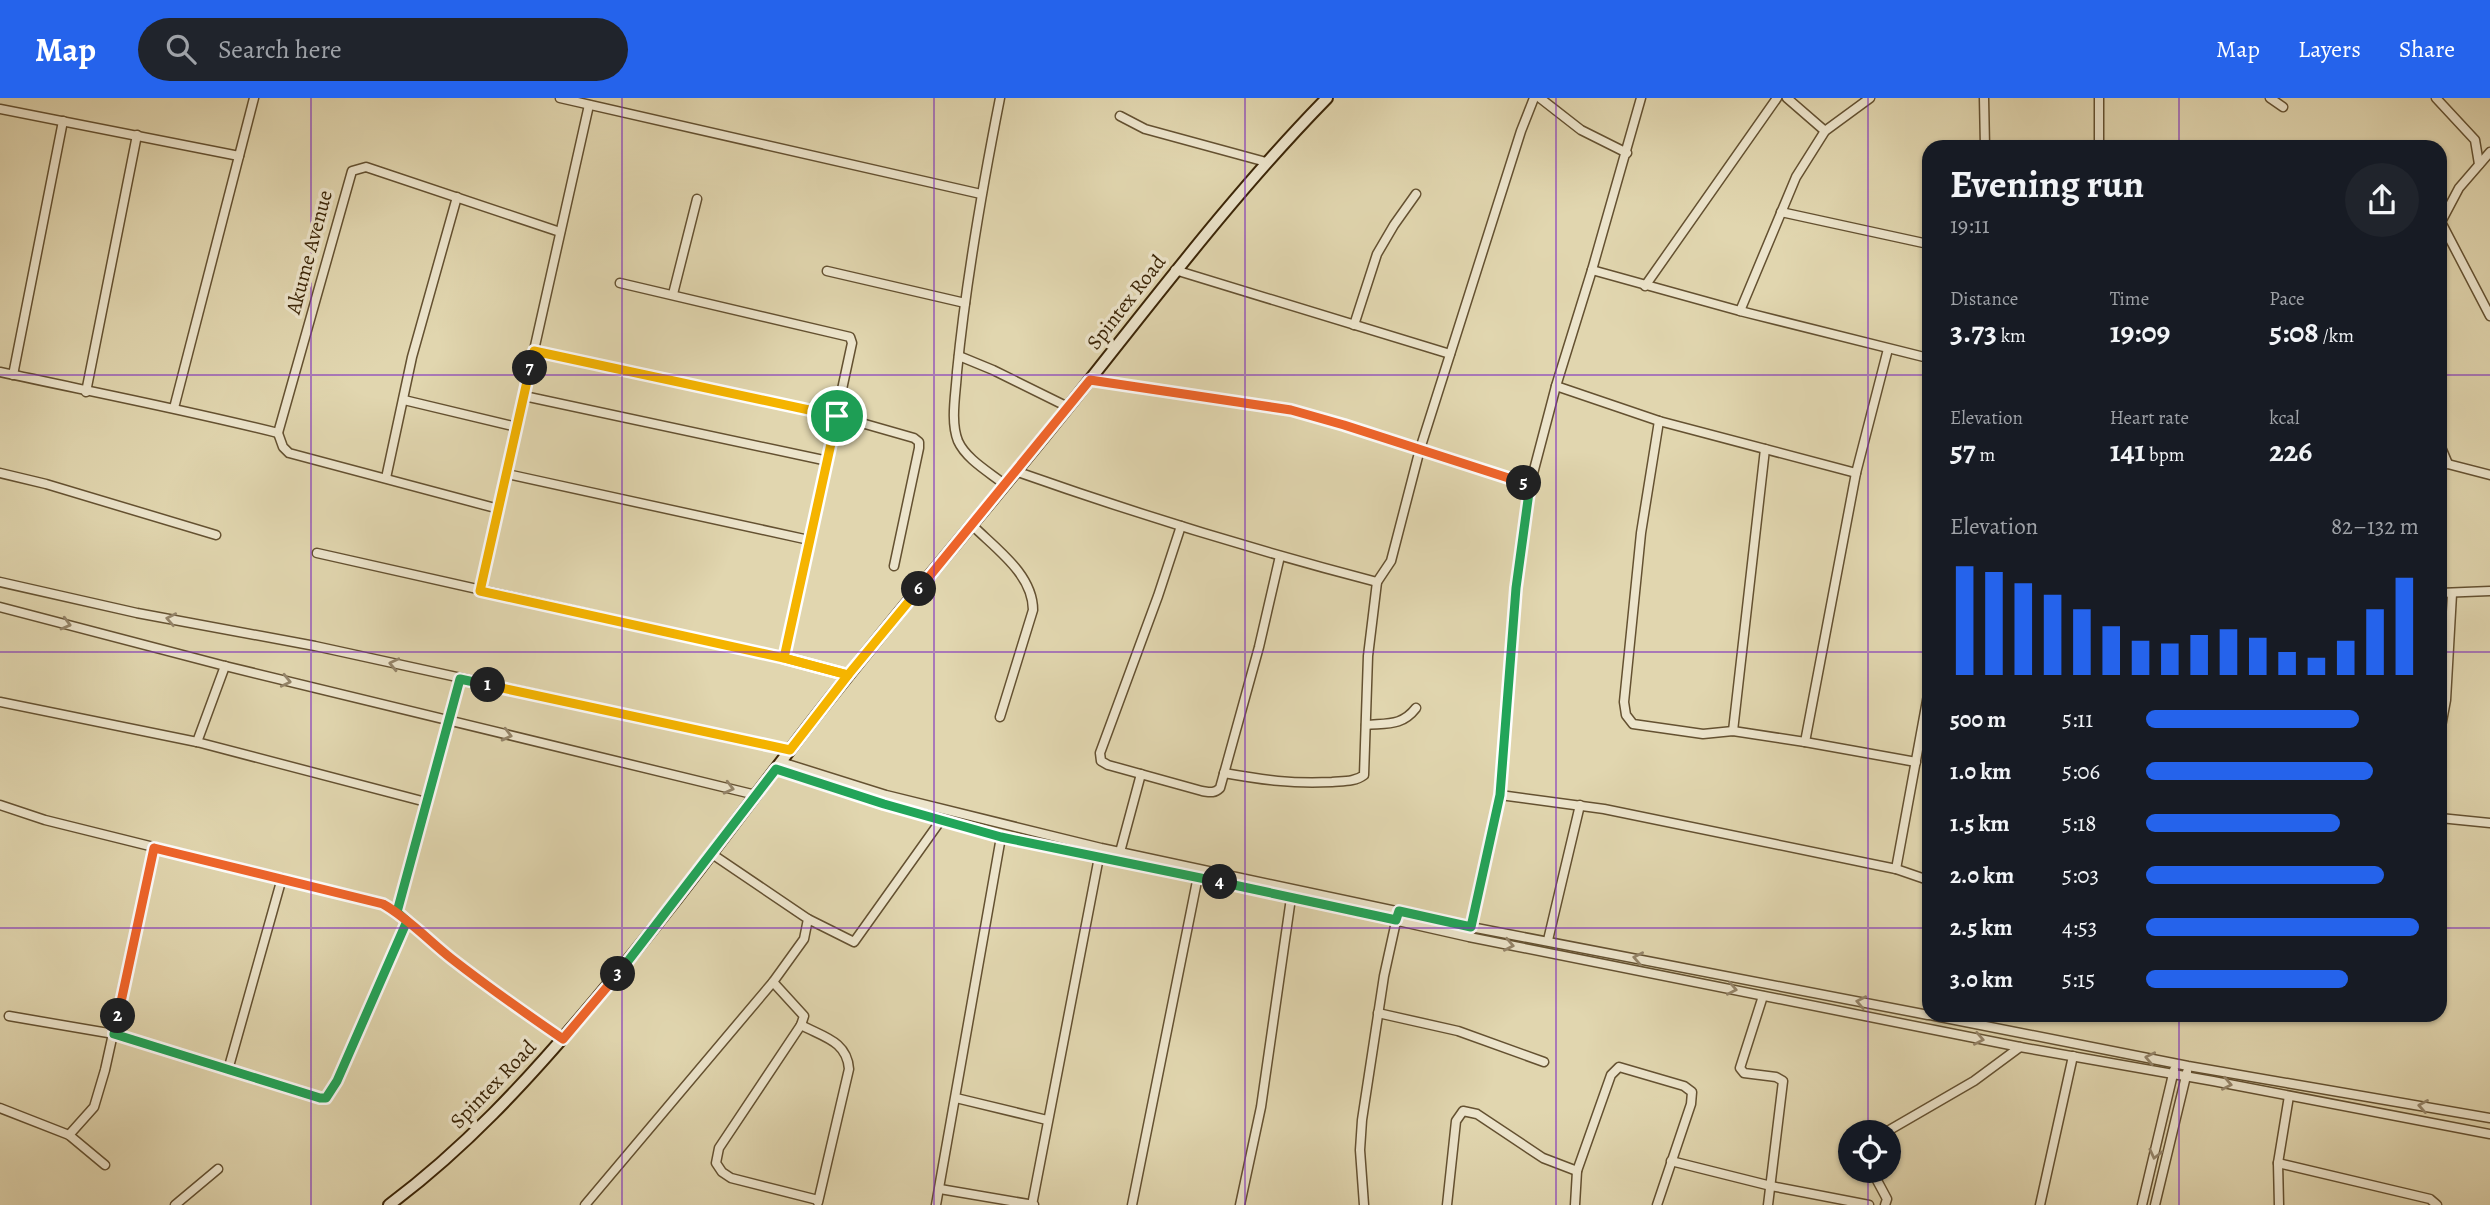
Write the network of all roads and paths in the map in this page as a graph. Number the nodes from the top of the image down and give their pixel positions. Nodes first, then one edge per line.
1 (254, 98) edge
2 (560, 98) edge
3 (1327, 98) edge
4 (1534, 98) edge
5 (1540, 98) edge
6 (1641, 98) edge
7 (1777, 98) edge
8 (1787, 98) edge
9 (1870, 98) edge
10 (1984, 98) edge
11 (2099, 98) edge
12 (2270, 98) edge
13 (2436, 98) edge
14 (998, 99) edge
15 (589, 105) junction
16 (2283, 107) dead end
17 (0, 109) edge
18 (1120, 116) dead end
19 (63, 121) junction
20 (1825, 131) junction
21 (136, 135) junction
22 (1985, 140) edge
23 (2099, 140) edge
24 (2490, 152) edge
25 (1627, 153) junction
26 (239, 156) junction
27 (1266, 162) junction
28 (2479, 164) junction
29 (981, 194) junction
30 (1416, 194) dead end
31 (457, 197) junction
32 (697, 199) dead end
33 (2447, 211) edge
34 (1782, 212) junction
35 (560, 232) junction
36 (2447, 237) edge
37 (1922, 243) edge
38 (1175, 270) junction
39 (1592, 270) junction
40 (827, 271) dead end
41 (620, 283) dead end
42 (1645, 286) junction
43 (673, 294) junction
44 (965, 303) junction
45 (1740, 311) junction
46 (2490, 316) edge
47 (1354, 325) junction
48 (1888, 349) junction
49 (534, 351) junction
50 (1450, 354) junction
51 (959, 356) junction
52 (1922, 357) edge
53 (0, 372) edge
54 (13, 375) junction
55 (1090, 380) junction
56 (1556, 386) junction
57 (86, 392) junction
58 (524, 396) junction
59 (404, 400) junction
60 (1068, 407) junction
61 (174, 408) junction
62 (837, 416) junction
63 (1659, 421) junction
64 (517, 427) junction
65 (278, 433) junction
66 (1420, 449) junction
67 (1765, 449) junction
68 (828, 461) junction
69 (2447, 464) edge
70 (1015, 471) junction
71 (0, 473) edge
72 (507, 474) junction
73 (1856, 474) junction
74 (2490, 475) edge
75 (386, 478) junction
76 (1004, 484) junction
77 (1530, 485) junction
78 (499, 509) junction
79 (972, 525) junction
80 (1181, 526) junction
81 (216, 535) dead end
82 (809, 540) junction
83 (317, 553) dead end
84 (1280, 556) junction
85 (894, 566) dead end
86 (0, 582) edge
87 (1377, 582) junction
88 (480, 591) junction
89 (2490, 591) edge
90 (2447, 594) edge
91 (2452, 594) junction
92 (2, 608) edge
93 (0, 619) edge
94 (784, 658) junction
95 (225, 666) junction
96 (848, 675) junction
97 (460, 679) junction
98 (2447, 682) edge
99 (0, 702) edge
100 (1416, 708) dead end
101 (1000, 718) dead end
102 (449, 720) junction
103 (1366, 725) junction
104 (1922, 728) edge
105 (1733, 731) junction
106 (197, 742) junction
107 (1805, 742) junction
108 (790, 750) junction
109 (1916, 762) junction
110 (778, 765) junction
111 (1224, 773) junction
112 (1140, 774) junction
113 (756, 795) junction
114 (1500, 795) junction
115 (426, 802) junction
116 (0, 804) edge
117 (1580, 805) junction
118 (2447, 819) edge
119 (941, 820) junction
120 (2490, 823) edge
121 (1001, 837) junction
122 (154, 848) junction
123 (1120, 852) junction
124 (712, 854) junction
125 (1099, 857) junction
126 (1896, 869) junction
127 (1198, 877) junction
128 (282, 878) junction
129 (1922, 878) edge
130 (1291, 898) junction
131 (1399, 911) junction
132 (397, 912) junction
133 (808, 919) junction
134 (1396, 920) junction
135 (407, 921) junction
136 (1471, 927) junction
137 (1469, 937) junction
138 (1548, 940) junction
139 (773, 982) junction
140 (1763, 996) junction
141 (1378, 1013) junction
142 (1922, 1014) edge
143 (9, 1016) dead end
144 (1965, 1022) edge
145 (801, 1025) junction
146 (114, 1034) junction
147 (563, 1039) junction
148 (2020, 1047) junction
149 (2073, 1056) junction
150 (1544, 1062) dead end
151 (2176, 1063) junction
152 (2188, 1066) junction
153 (228, 1070) junction
154 (2173, 1073) junction
155 (2186, 1076) junction
156 (2289, 1096) junction
157 (956, 1098) junction
158 (0, 1108) edge
159 (2490, 1118) edge
160 (1047, 1120) junction
161 (1901, 1123) edge
162 (2490, 1134) edge
163 (69, 1135) junction
164 (1671, 1161) junction
165 (2278, 1163) junction
166 (105, 1165) dead end
167 (218, 1169) dead end
168 (1577, 1171) junction
169 (1878, 1183) edge
170 (1772, 1186) junction
171 (940, 1189) junction
172 (818, 1203) edge
173 (1850, 1204) edge
174 (175, 1205) edge
175 (389, 1205) edge
176 (585, 1205) edge
177 (936, 1205) edge
178 (1033, 1205) edge
179 (1132, 1205) edge
180 (1240, 1205) edge
181 (1364, 1205) edge
182 (1447, 1205) edge
183 (1575, 1205) edge
184 (1657, 1205) edge
185 (1768, 1205) edge
186 (1869, 1205) edge
187 (1885, 1205) edge
188 (2040, 1205) edge
189 (2142, 1205) edge
190 (2155, 1205) edge
191 (2279, 1205) edge
192 (2437, 1205) edge

1 - 26 street
2 - 15 street
3 - 27 main road, Spintex Road
4 - 50 street
5 - 25 street
6 - 25 street
7 - 42 street
8 - 20 street
9 - 20 street
10 - 22 street
11 - 23 street
12 - 16 street
13 - 28 street
14 - 29 street
15 - 29 street
15 - 35 street
17 - 19 street
18 - 27 street
19 - 21 street
19 - 54 street
20 - 34 street
21 - 26 street
21 - 57 street
24 - 28 street
25 - 39 street
26 - 61 street
27 - 38 main road, Spintex Road
28 - 33 street
29 - 44 street
30 - 47 street
31 - 35 street, Akume Avenue
31 - 59 street
31 - 65 street, Akume Avenue
32 - 43 street
34 - 37 street
34 - 45 street
35 - 49 street
36 - 46 street
38 - 47 street
38 - 55 main road, Spintex Road
39 - 42 street
39 - 56 street
40 - 44 street
41 - 43 street
42 - 45 street
43 - 62 street
44 - 51 street
45 - 48 street
47 - 50 street
48 - 52 street
48 - 73 street
49 - 58 street
49 - 62 street
50 - 66 street
51 - 60 street
51 - 76 street
53 - 54 street
54 - 57 street
55 - 60 main road, Spintex Road
55 - 66 street
56 - 63 street
56 - 77 street
57 - 61 street
58 - 64 street
58 - 68 street
59 - 64 street
59 - 75 street
60 - 70 main road, Spintex Road
61 - 65 street
62 - 68 street
62 - 85 street
63 - 67 street
63 - 105 street
64 - 72 street
65 - 75 street
66 - 77 street
66 - 87 street
67 - 73 street
67 - 105 street
68 - 82 street
69 - 74 street
70 - 76 main road, Spintex Road
70 - 80 street
71 - 81 street
72 - 78 street
72 - 82 street
73 - 107 street
75 - 78 street
76 - 79 main road, Spintex Road
77 - 114 street
78 - 88 street
79 - 96 main road, Spintex Road
79 - 101 street
80 - 84 street
80 - 112 street
82 - 94 street
83 - 88 street
84 - 87 street
84 - 111 street
97 -> 86 street
87 - 103 street
88 - 94 street
89 - 91 street
90 - 91 street
91 - 98 street
92 - 93 street
92 -> 95 street
94 - 96 street
95 -> 102 street
95 - 106 street
96 - 108 main road, Spintex Road
97 - 102 street
97 - 108 street
99 - 106 street
100 - 103 street
102 -> 113 street
102 - 115 street
103 - 111 street
104 - 109 street
105 - 107 street
106 - 115 street
107 - 109 street
108 - 110 main road, Spintex Road
109 - 126 street
110 - 113 main road, Spintex Road
110 - 119 street
110 - 123 street
111 - 112 street
112 - 123 street
113 - 124 main road, Spintex Road
114 - 117 street
114 - 136 street
115 - 132 street
116 - 122 street
117 - 126 street
117 - 138 street
118 - 120 street
119 - 121 street
119 - 133 street
121 - 125 street
121 - 157 street
122 - 128 street
122 - 146 street
123 - 131 street
124 - 133 street
124 - 147 main road, Spintex Road
125 - 127 street
125 - 160 street
126 - 129 street
127 - 130 street
127 - 179 street
128 - 132 street
128 - 153 street
130 - 134 street
130 - 180 street
131 - 134 street
131 - 136 street
132 - 135 street
133 - 139 street
134 - 137 street
134 - 141 street
135 - 147 street
135 - 153 street
136 - 137 street
136 - 138 street
137 -> 140 street
142 -> 138 street
139 - 145 street
139 - 176 street
140 -> 148 street
140 - 170 street
141 - 150 street
141 - 181 street
143 - 146 street
151 -> 144 street
145 - 172 street
145 - 172 street
146 - 153 street
146 - 163 street
147 - 175 main road, Spintex Road
148 - 149 street
148 - 161 street
149 - 154 street
149 - 188 street
151 - 152 street
151 - 154 street
152 - 155 street
159 -> 152 street
154 - 155 street
154 -> 189 street
155 -> 156 street
155 - 190 street
156 - 162 street
156 - 165 street
157 - 160 street
157 - 171 street
158 - 163 street
160 - 178 street
163 - 166 street
164 - 168 street
164 - 170 street
164 - 184 street
165 - 191 street
165 - 192 street
167 - 174 street
168 - 182 street
168 - 183 street
169 - 187 street
170 - 173 street
170 - 185 street
171 - 177 street
171 - 178 street
173 - 186 street

